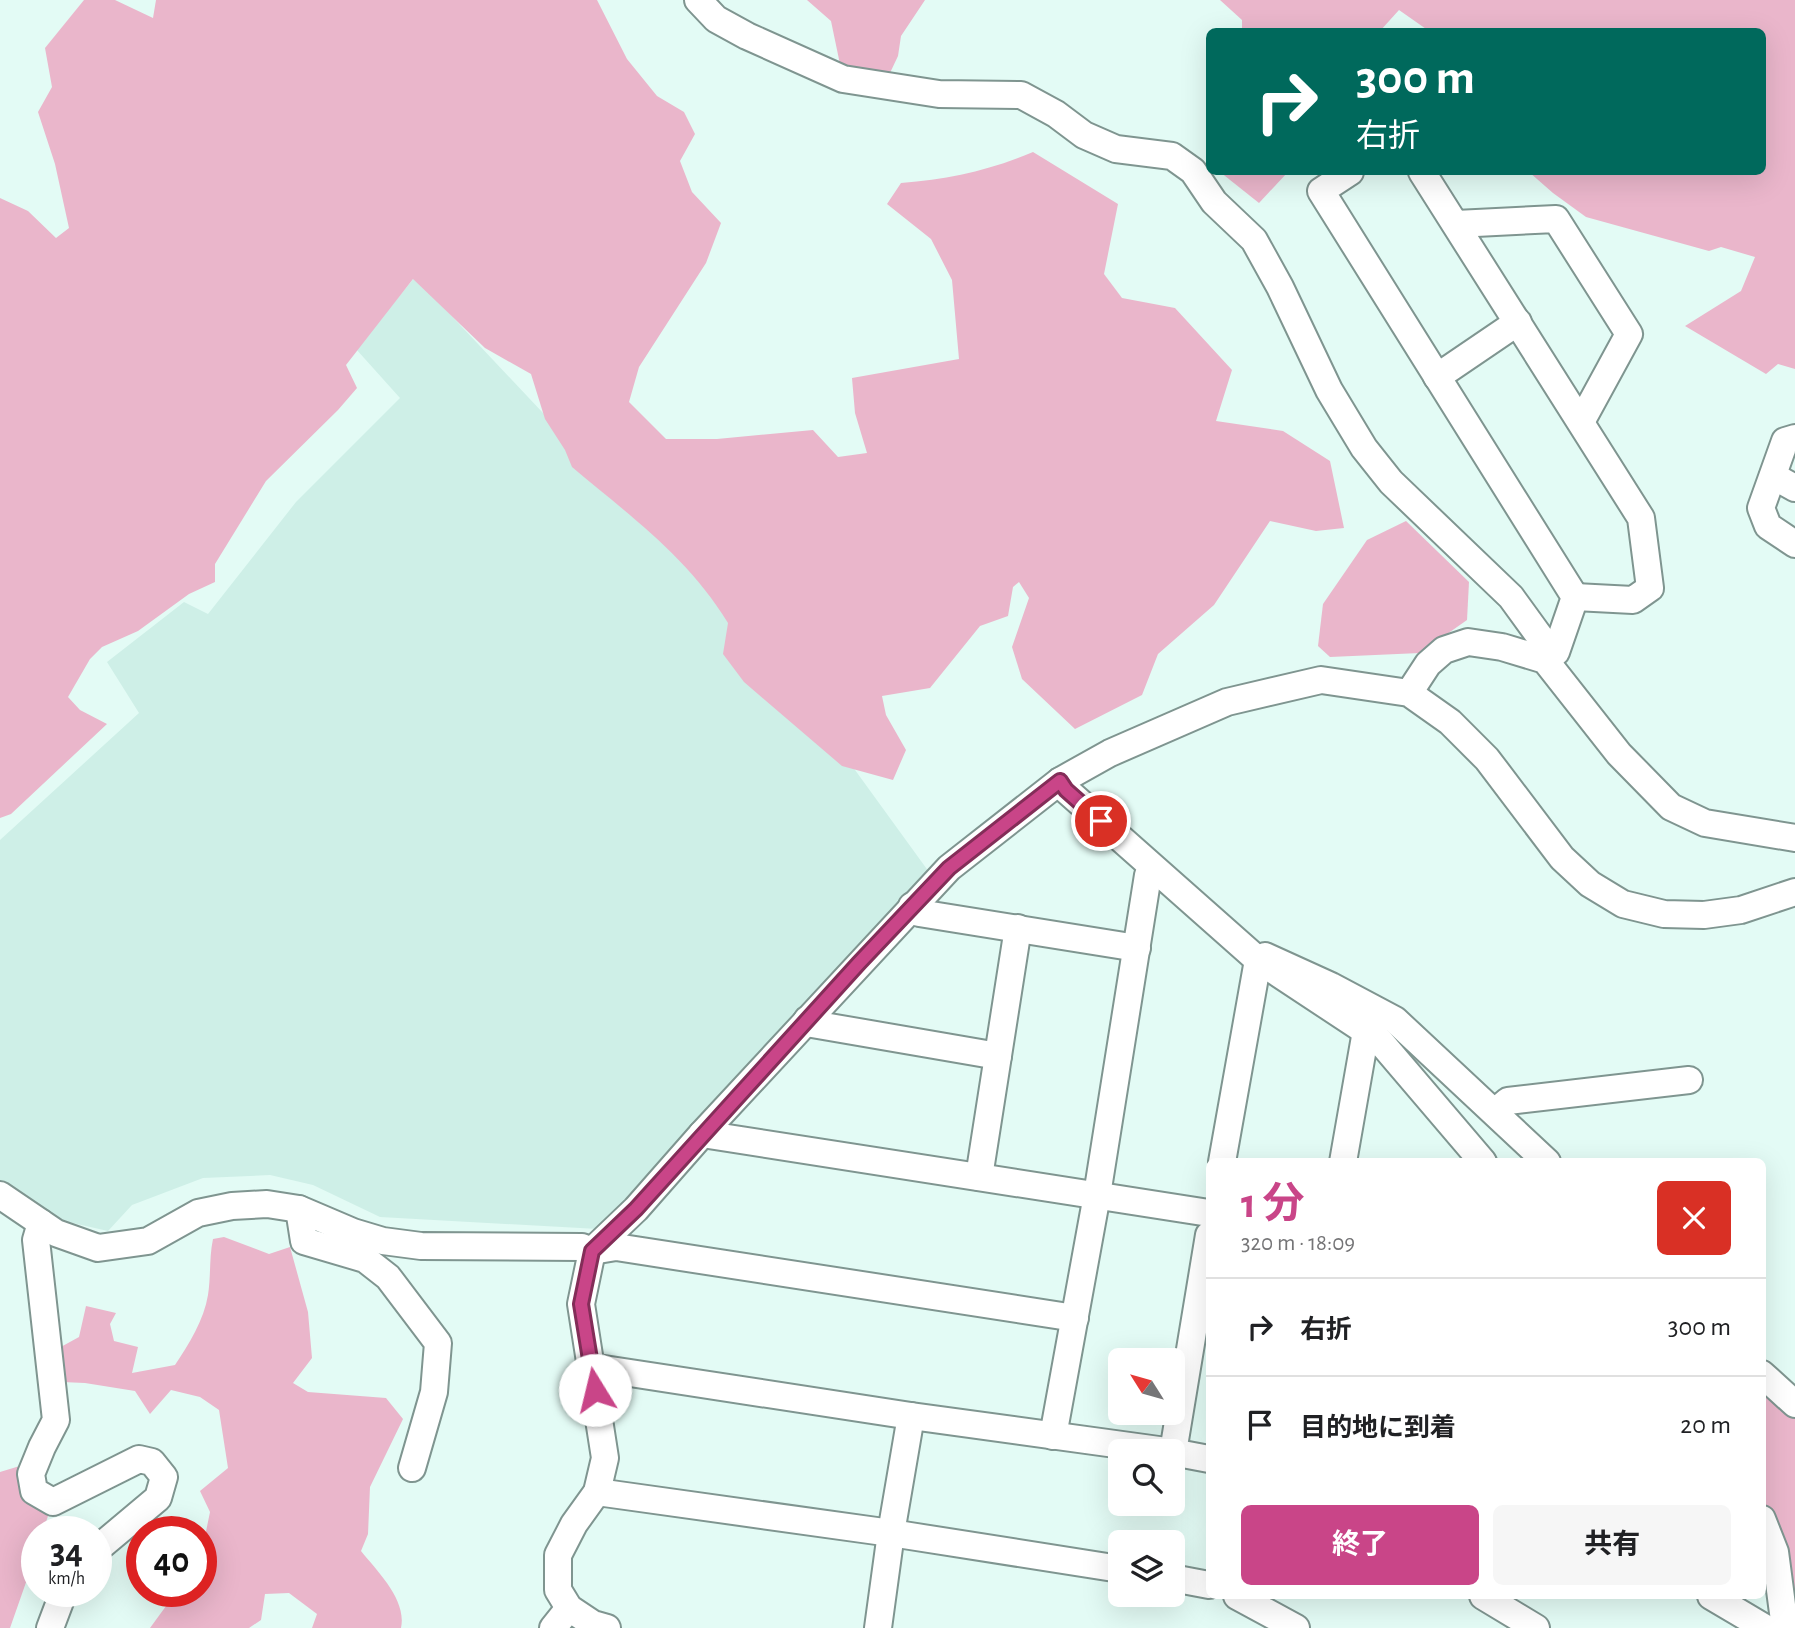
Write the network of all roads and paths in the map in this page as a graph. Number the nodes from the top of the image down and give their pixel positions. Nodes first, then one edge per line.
1 (698, 0) edge
2 (1345, 175) edge
3 (1424, 175) edge
4 (1456, 224) junction
5 (1518, 322) junction
6 (1437, 377) junction
7 (1581, 422) junction
8 (1795, 438) edge
9 (1784, 482) edge
10 (1795, 544) edge
11 (1575, 597) junction
12 (1545, 660) junction
13 (1409, 693) junction
14 (1060, 781) junction
15 (1795, 838) edge
16 (1153, 868) junction
17 (1795, 892) edge
18 (912, 906) junction
19 (1018, 929) junction
20 (1137, 947) junction
21 (1258, 960) junction
22 (807, 1020) junction
23 (1366, 1031) junction
24 (998, 1056) junction
25 (1689, 1080) dead end
26 (1495, 1112) junction
27 (702, 1134) junction
28 (1223, 1158) edge
29 (1344, 1158) edge
30 (1480, 1158) edge
31 (1543, 1158) edge
32 (979, 1177) junction
33 (0, 1195) edge
34 (1097, 1195) junction
35 (299, 1209) junction
36 (1206, 1213) edge
37 (41, 1223) junction
38 (592, 1251) junction
39 (1206, 1269) edge
40 (1075, 1318) junction
41 (1200, 1340) edge
42 (591, 1367) junction
43 (1766, 1378) edge
44 (1795, 1404) edge
45 (911, 1416) junction
46 (1054, 1436) junction
47 (1176, 1439) edge
48 (1108, 1443) edge
49 (1185, 1454) edge
50 (1206, 1458) edge
51 (412, 1468) dead end
52 (597, 1492) junction
53 (1766, 1529) edge
54 (891, 1533) junction
55 (112, 1537) edge
56 (1108, 1567) edge
57 (1185, 1580) edge
58 (1206, 1584) edge
59 (1243, 1599) edge
60 (1488, 1599) edge
61 (1716, 1599) edge
62 (58, 1607) edge
63 (1270, 1612) edge
64 (561, 1618) edge
65 (50, 1628) edge
66 (607, 1628) edge
67 (878, 1628) edge
68 (1296, 1628) edge
69 (1536, 1628) edge
70 (1765, 1628) edge
71 (1785, 1628) edge

1 - 12 street
2 - 6 street
3 - 4 street
4 - 5 street
4 - 7 street
5 - 6 street
5 - 7 street
6 - 11 street
7 - 11 street
8 - 9 street
9 - 10 street
11 - 12 street
12 - 13 street
12 - 15 street
13 - 14 street
13 - 17 street
14 - 16 street
14 - 18 street
16 - 20 street
16 - 21 street
18 - 19 street
18 - 22 street
19 - 20 street
19 - 24 street
20 - 34 street
21 - 23 street
21 - 26 street
21 - 28 street
22 - 24 street
22 - 27 street
23 - 29 street
23 - 30 street
24 - 32 street
25 - 26 street
26 - 31 street
27 - 32 street
27 - 38 street
32 - 34 street
33 - 37 street
34 - 36 street
34 - 40 street
35 - 37 street
35 - 38 street
35 - 51 street
37 - 55 street
38 - 40 street
38 - 42 street
39 - 41 street
40 - 46 street
41 - 47 street
42 - 45 street
42 - 52 street
43 - 44 street
45 - 46 street
45 - 54 street
46 - 48 street
49 - 50 street
52 - 54 street
52 - 64 street
53 - 71 street
54 - 56 street
54 - 67 street
57 - 58 street
59 - 63 street
60 - 69 street
61 - 70 street
62 - 65 street
63 - 68 street
64 - 66 street

